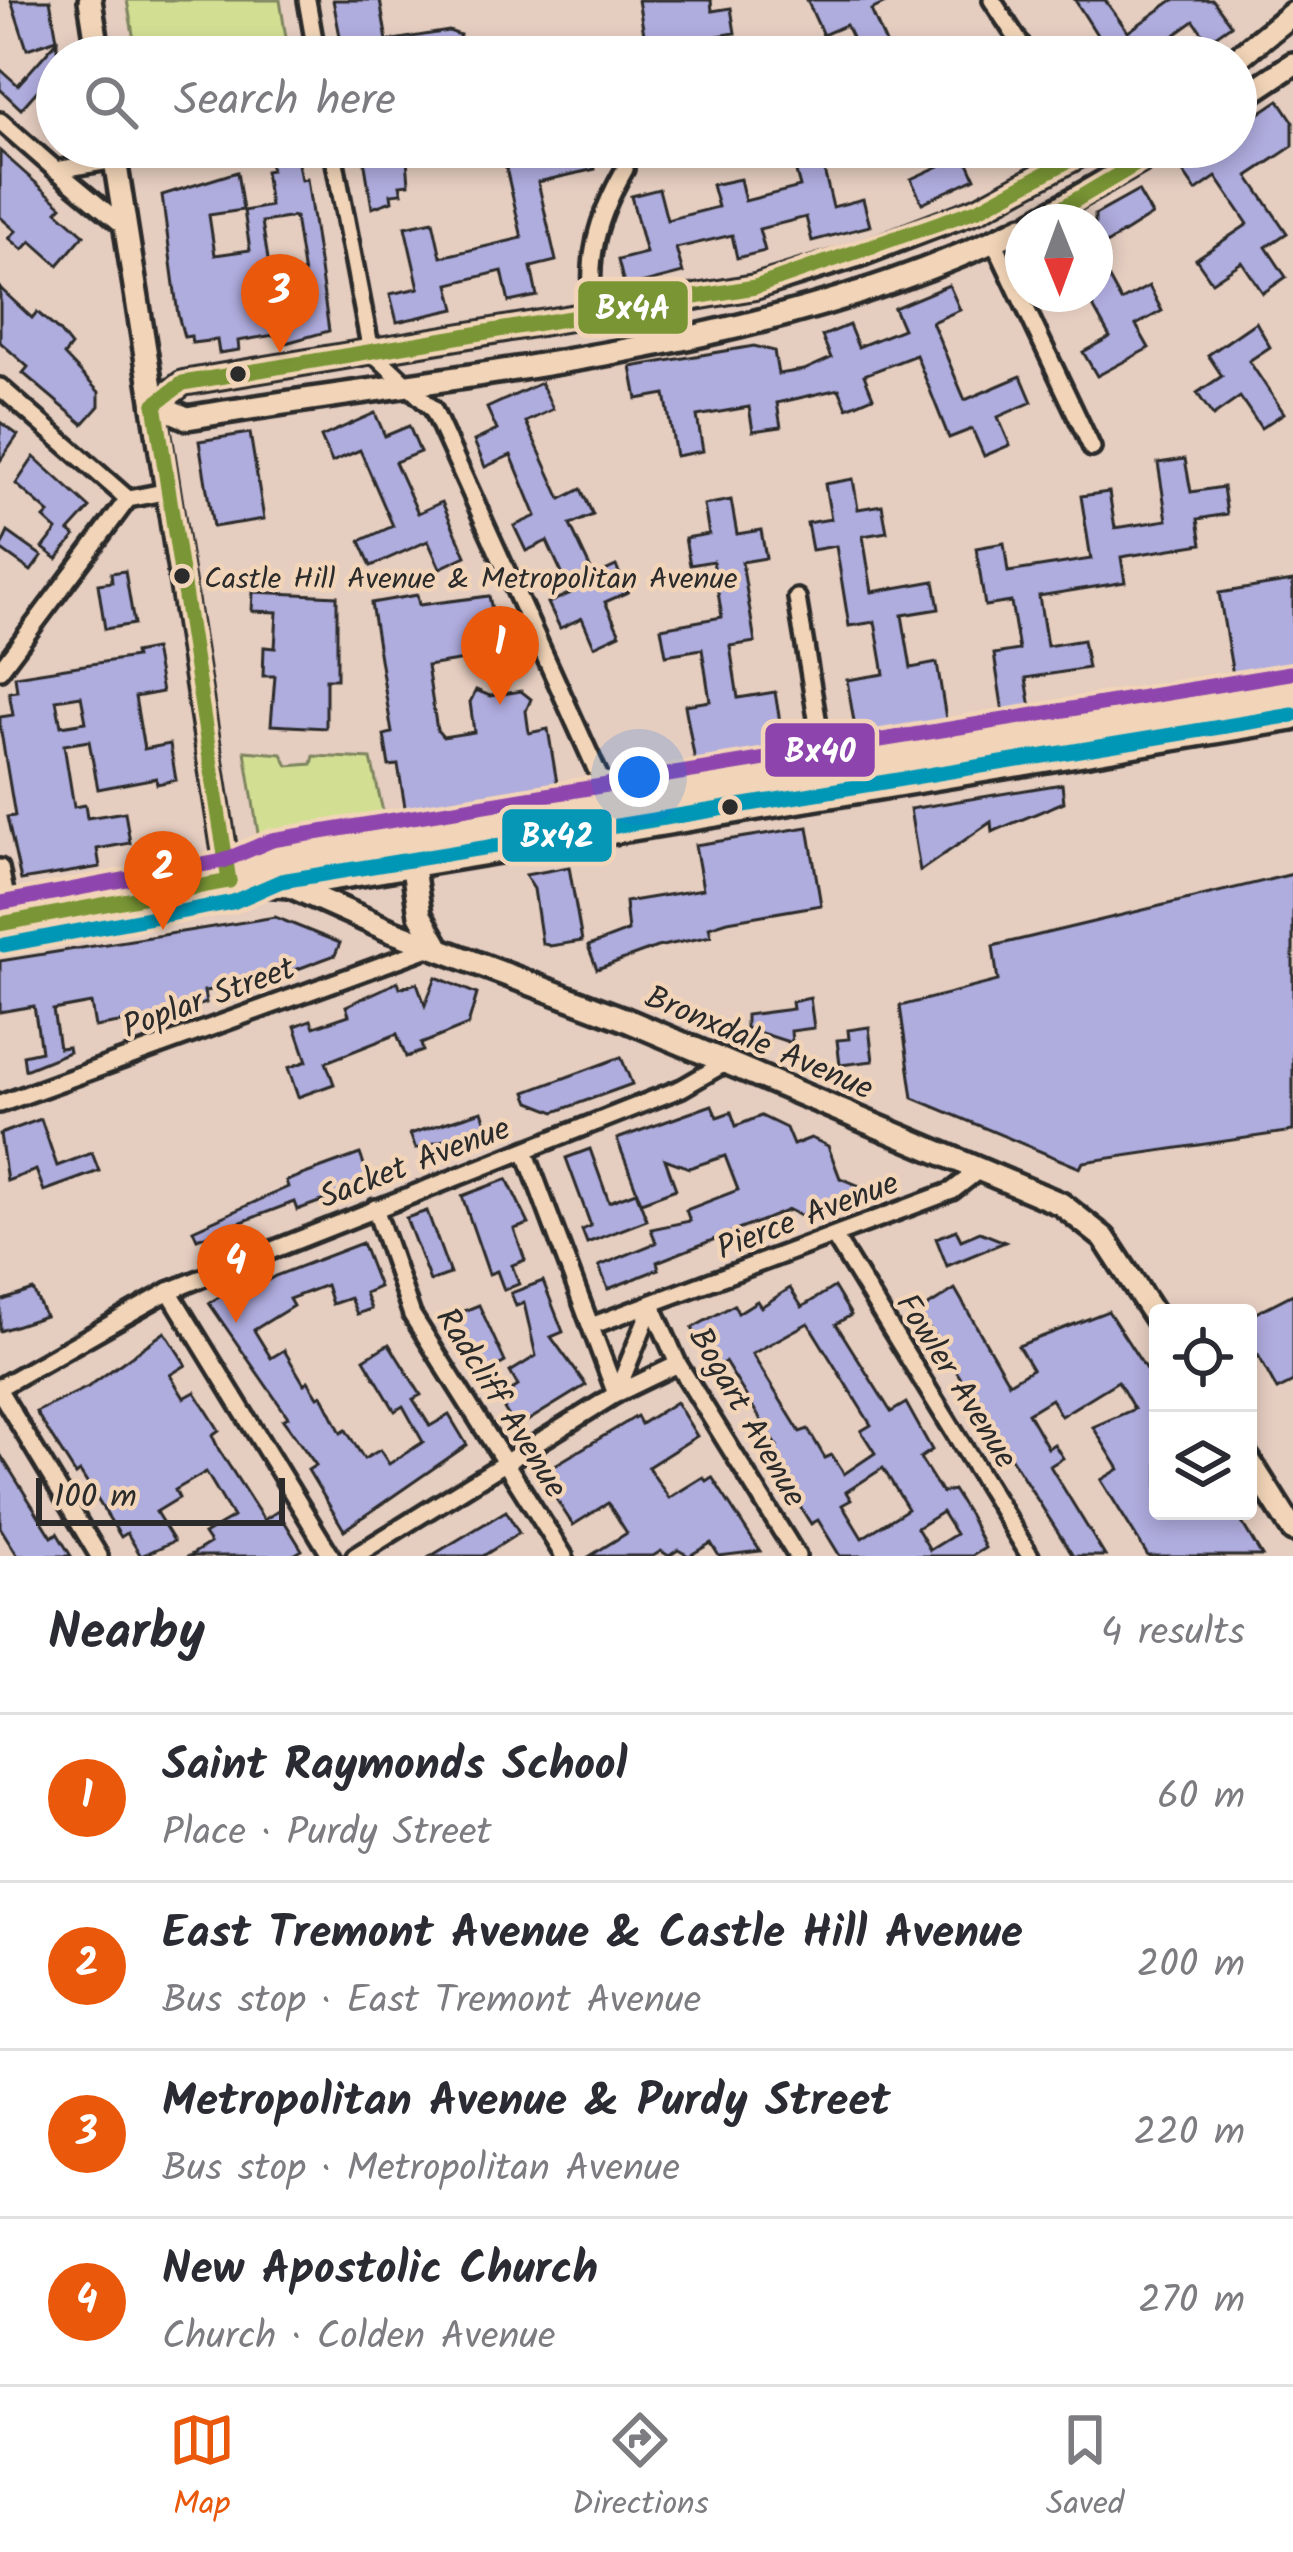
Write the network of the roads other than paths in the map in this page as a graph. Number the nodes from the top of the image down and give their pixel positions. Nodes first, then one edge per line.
1 (90, 0) edge
2 (308, 0) edge
3 (992, 0) edge
4 (1293, 13) edge
5 (96, 36) edge
6 (313, 36) edge
7 (1015, 36) edge
8 (1257, 42) edge
9 (1291, 70) edge
10 (1257, 90) edge
11 (0, 121) edge
12 (36, 152) edge
13 (54, 168) edge
14 (63, 168) edge
15 (117, 168) edge
16 (336, 168) edge
17 (1055, 168) edge
18 (1128, 168) edge
19 (625, 169) dead end
20 (56, 170) junction
21 (1065, 204) edge
22 (127, 228) junction
23 (1005, 236) edge
24 (994, 242) junction
25 (761, 285) junction
26 (596, 313) junction
27 (768, 318) junction
28 (371, 351) junction
29 (405, 383) junction
30 (0, 387) edge
31 (155, 404) junction
32 (1091, 448) dead end
33 (169, 491) junction
34 (128, 499) junction
35 (797, 598) dead end
36 (0, 670) edge
37 (1285, 695) edge
38 (1287, 720) edge
39 (1030, 737) junction
40 (1034, 761) junction
41 (826, 771) junction
42 (830, 796) junction
43 (609, 807) junction
44 (612, 832) junction
45 (409, 839) junction
46 (412, 865) junction
47 (0, 868) edge
48 (229, 881) junction
49 (289, 886) junction
50 (6, 922) edge
51 (437, 944) junction
52 (725, 1064) junction
53 (0, 1104) edge
54 (525, 1151) junction
55 (979, 1170) junction
56 (375, 1208) junction
57 (834, 1236) junction
58 (169, 1291) junction
59 (652, 1304) junction
60 (1149, 1308) edge
61 (591, 1327) junction
62 (678, 1364) junction
63 (0, 1389) edge
64 (616, 1394) junction
65 (507, 1463) junction
66 (1257, 1473) edge
67 (1293, 1530) edge
68 (99, 1556) edge
69 (331, 1556) edge
70 (356, 1556) edge
71 (564, 1556) edge
72 (796, 1556) edge
73 (1030, 1556) edge

1 - 5 street
2 - 6 street
3 - 7 street
4 - 8 street
9 - 10 street
11 - 12 street
13 - 20 street
14 - 20 street
15 - 22 street
16 - 28 street
17 - 25 street
18 - 21 street
19 - 26 street
20 - 22 street
22 - 31 street
23 - 24 street
24 - 27 street
24 - 32 street
25 - 26 street
25 - 27 street
26 - 28 street
27 - 29 street
28 - 29 street
28 - 31 street
29 - 31 street
29 - 43 street
30 - 34 street
31 - 33 street
33 - 34 street
33 - 48 street
34 - 36 street
35 - 41 street
37 - 38 street
37 - 39 street
38 - 40 street
39 - 40 street
39 - 41 street
40 - 42 street
41 - 42 street
41 - 43 street
42 - 44 street
43 - 44 street
43 - 45 street
44 - 46 street
45 - 46 street
45 - 48 street
46 - 49 street
46 - 51 street
47 - 50 street
48 - 49 street
48 - 50 street
49 - 51 street, Bronxdale Avenue
51 - 52 street, Bronxdale Avenue
51 - 53 street, Poplar Street
52 - 54 street, Sacket Avenue
52 - 55 street, Bronxdale Avenue
54 - 56 street, Sacket Avenue
54 - 61 street
55 - 57 street, Pierce Avenue
55 - 60 street, Bronxdale Avenue
56 - 58 street, Sacket Avenue
56 - 65 street, Radcliff Avenue
57 - 59 street, Pierce Avenue
57 - 73 street, Fowler Avenue
58 - 63 street, Sacket Avenue
58 - 69 street
59 - 61 street, Pierce Avenue
59 - 62 street, Bogart Avenue
59 - 64 street
61 - 64 street
62 - 64 street
62 - 72 street, Bogart Avenue
63 - 68 street
64 - 65 street
65 - 70 street
65 - 71 street, Radcliff Avenue
66 - 67 street

